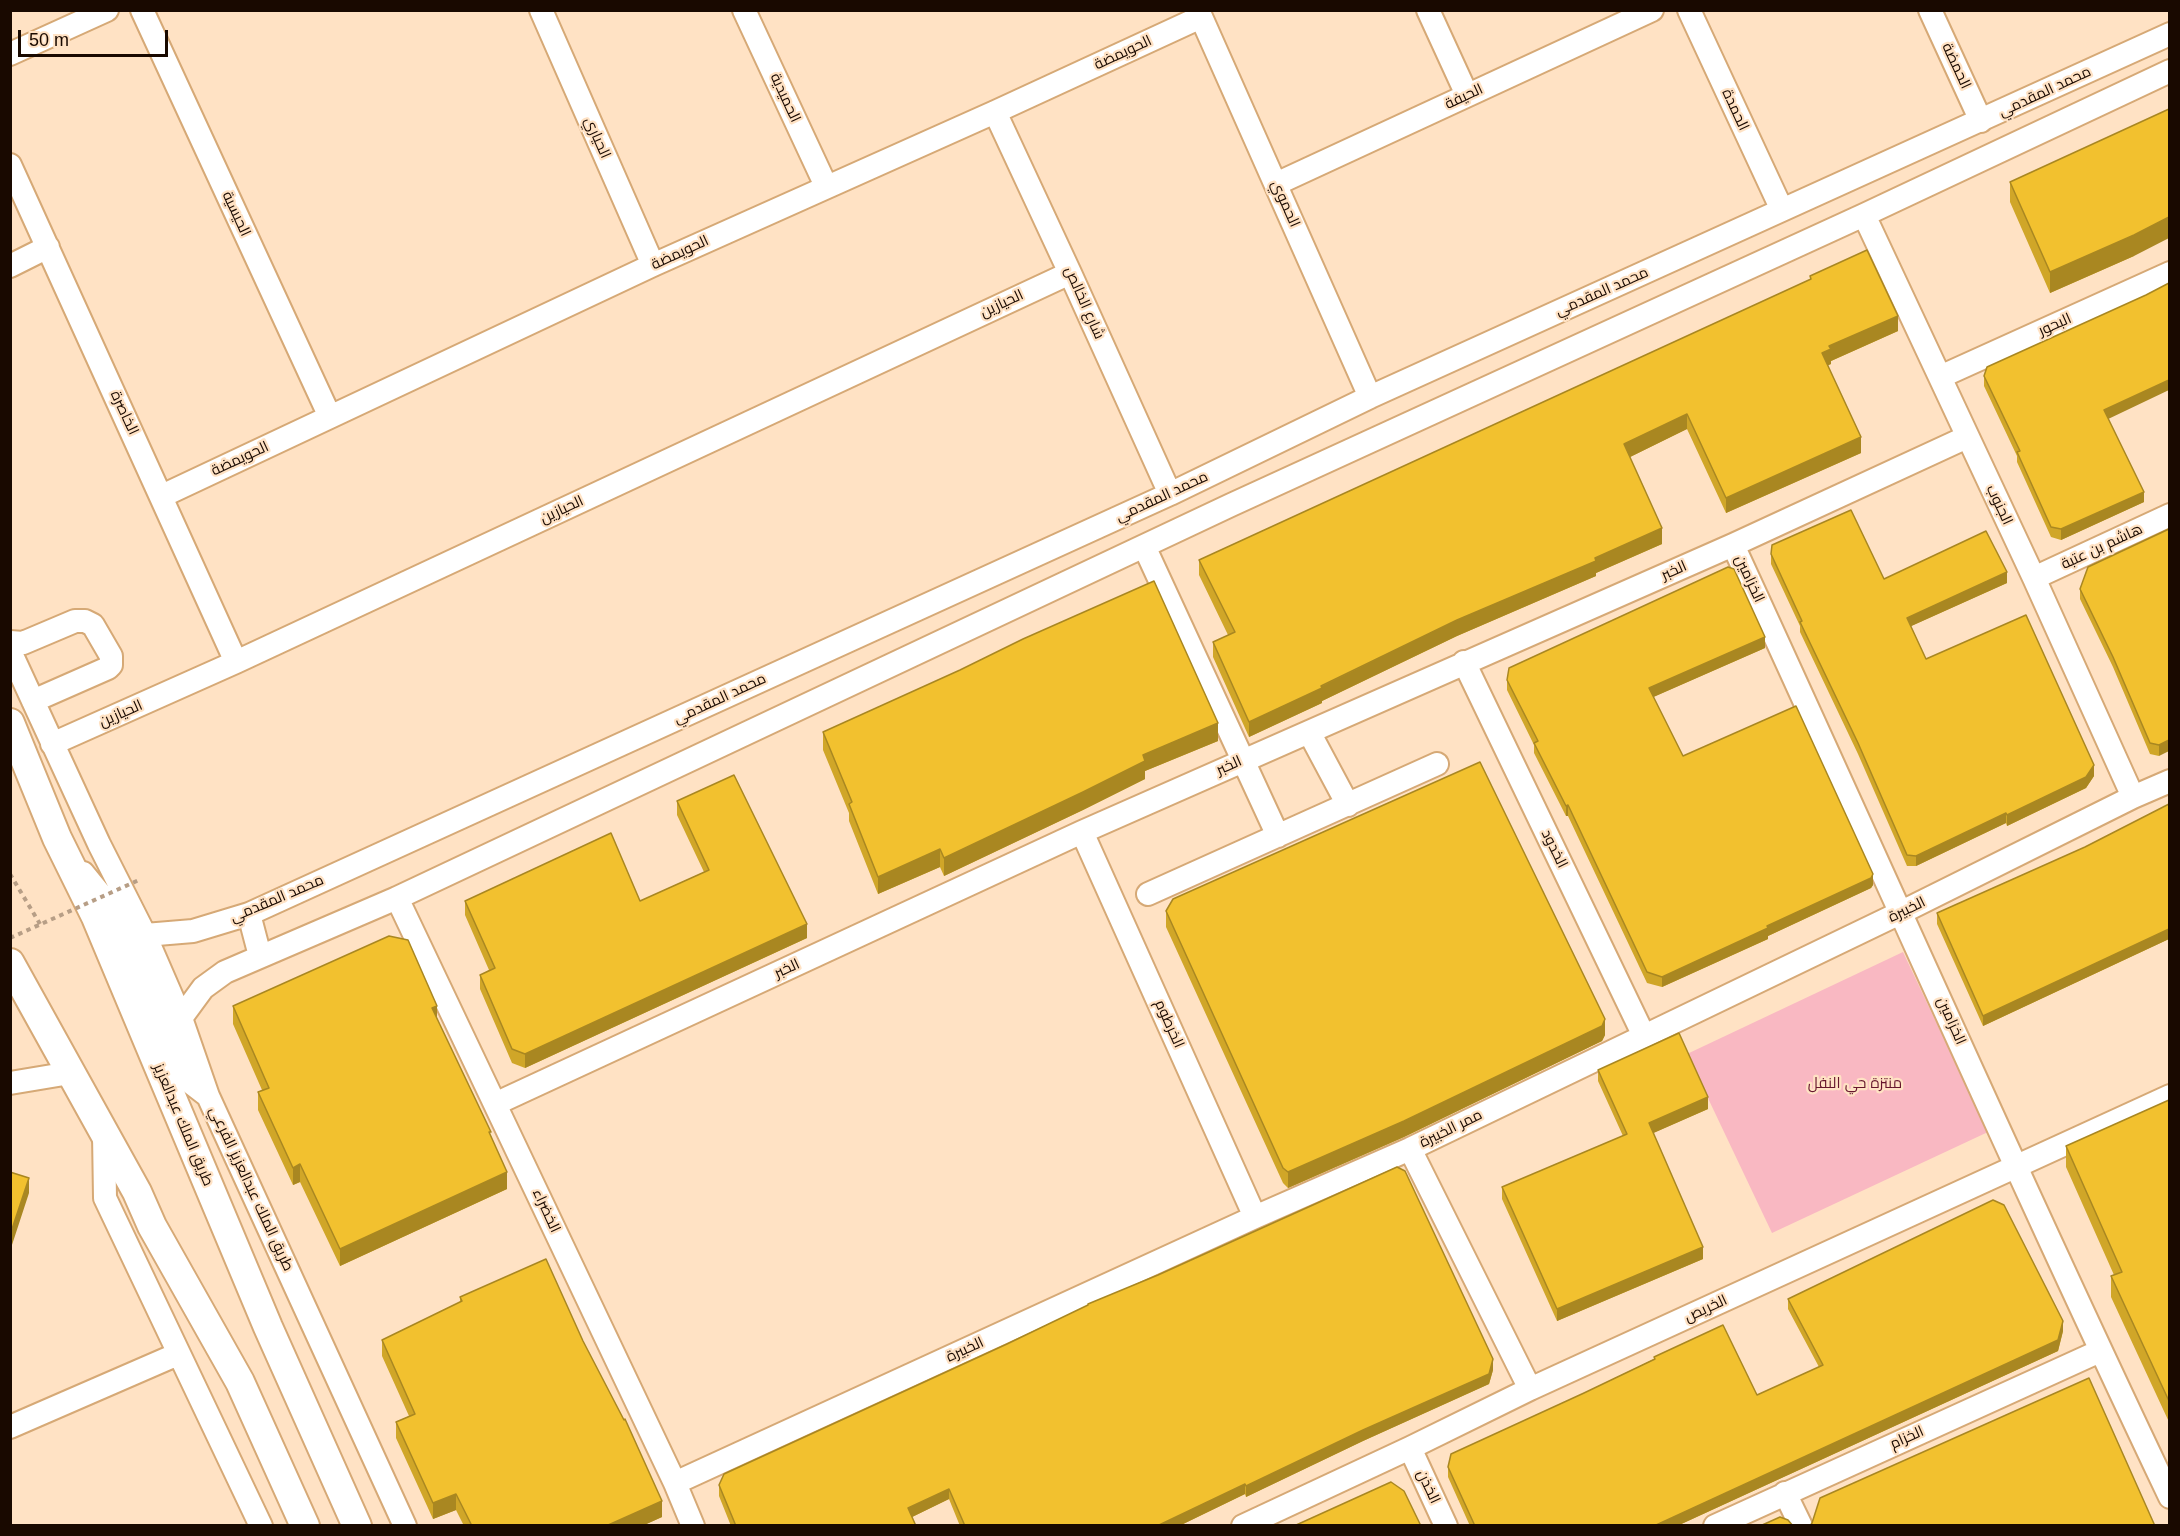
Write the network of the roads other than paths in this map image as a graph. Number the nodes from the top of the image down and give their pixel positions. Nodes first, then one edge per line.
1 (107, 10) edge
2 (142, 10) edge
3 (541, 10) edge
4 (744, 10) edge
5 (1428, 10) edge
6 (1652, 10) edge
7 (1689, 10) edge
8 (1930, 10) edge
9 (1200, 14) edge
10 (2169, 34) edge
11 (10, 54) edge
12 (2113, 61) junction
13 (2169, 70) edge
14 (2127, 90) junction
15 (1467, 95) junction
16 (995, 112) junction
17 (1981, 121) junction
18 (10, 165) edge
19 (1276, 184) junction
20 (826, 186) junction
21 (1782, 210) junction
22 (1864, 215) junction
23 (48, 248) junction
24 (653, 265) junction
25 (10, 266) edge
26 (1070, 273) junction
27 (2169, 273) edge
28 (1940, 377) junction
29 (1370, 398) junction
30 (330, 417) junction
31 (1967, 437) junction
32 (1215, 472) junction
33 (1170, 494) junction
34 (162, 496) junction
35 (1231, 505) junction
36 (2169, 515) edge
37 (1733, 545) junction
38 (1144, 546) junction
39 (2034, 578) junction
40 (10, 642) edge
41 (10, 651) edge
42 (236, 662) junction
43 (1464, 662) junction
44 (33, 701) junction
45 (10, 723) edge
46 (1309, 732) junction
47 (52, 744) junction
48 (1242, 760) junction
49 (1437, 764) dead end
50 (2169, 781) edge
51 (2133, 797) junction
52 (1348, 804) junction
53 (1082, 832) junction
54 (1278, 836) junction
55 (57, 838) junction
56 (1148, 894) dead end
57 (397, 898) junction
58 (1902, 912) junction
59 (249, 914) junction
60 (145, 935) junction
61 (260, 956) junction
62 (10, 963) edge
63 (181, 1017) junction
64 (1644, 1036) junction
65 (70, 1073) junction
66 (10, 1083) edge
67 (208, 1096) junction
68 (2169, 1096) edge
69 (495, 1104) junction
70 (104, 1134) junction
71 (1410, 1149) junction
72 (2016, 1167) junction
73 (1256, 1217) junction
74 (2100, 1351) junction
75 (178, 1354) junction
76 (1530, 1389) junction
77 (10, 1427) edge
78 (1410, 1448) junction
79 (675, 1483) junction
80 (1785, 1493) junction
81 (2169, 1497) edge
82 (261, 1526) edge
83 (304, 1526) edge
84 (357, 1526) edge
85 (405, 1526) edge
86 (693, 1526) edge
87 (1244, 1526) edge
88 (1446, 1526) edge
89 (1715, 1526) edge
90 (1801, 1526) edge

1 - 11 street
2 - 30 street, الحيسية
3 - 24 street, الحياري
4 - 20 street, الحميدية
5 - 15 street
6 - 15 street, الحيفة
7 - 21 street, الحمدة
8 - 17 street, الحمضة
9 - 16 street, الحويمضة
9 - 19 street, الحموي
10 - 12 street, محمد المقدمي
12 - 14 street
12 - 17 street, محمد المقدمي
13 - 14 street
14 - 22 street
15 - 19 street, الحيفة
16 - 20 street, الحويمضة
16 - 26 street, شارع الخالص
17 - 21 street, محمد المقدمي
18 - 23 street, الخاصرة
19 - 29 street, الحموي
20 - 24 street, الحويمضة
21 - 29 street, محمد المقدمي
22 - 28 street, الجنوب
22 - 35 street
23 - 25 street
23 - 34 street, الخاصرة
24 - 30 street, الحويمضة
26 - 33 street, شارع الخالص
26 - 42 street, الحيازين
27 - 28 street, البحور
28 - 31 street, الجنوب
29 - 32 street, محمد المقدمي
30 - 34 street, الحويمضة
31 - 37 street, الخبر
31 - 39 street, الجنوب
32 - 33 street, محمد المقدمي
32 - 35 street
33 - 59 street, محمد المقدمي
34 - 42 street, الخاصرة
35 - 38 street
36 - 39 street, هاشم بن عتبة
37 - 43 street, الخبر
37 - 58 street, الخزامين
38 - 48 street
38 - 57 street
39 - 51 street, الجنوب
40 - 44 street
41 - 44 street
42 - 47 street, الحيازين
43 - 46 street, الخبر
43 - 64 street, الخدود
44 - 47 street
45 - 55 main road, طريق الملك عبدالعزيز
46 - 48 street, الخبر
46 - 52 street
47 - 60 street
48 - 53 street, الخبر
48 - 54 street
49 - 52 street
50 - 51 street, الخبيرة
51 - 58 street, الخبيرة
52 - 54 street
53 - 69 street, الخبر
53 - 73 street, الخرطوم
54 - 56 street
55 - 67 street, طريق الملك عبدالعزيز الفرعي
55 - 84 main road, طريق الملك عبدالعزيز
57 - 61 street
57 - 69 street, الخضراء
58 - 64 street, الخبيرة
58 - 72 street, الخزامين
59 - 60 street, محمد المقدمي
59 - 61 street
60 - 63 street
61 - 63 street
62 - 65 main road
63 - 67 street
64 - 71 street, ممر الخبيرة
65 - 66 street
65 - 70 main road
67 - 85 street, طريق الملك عبدالعزيز الفرعي
68 - 72 street, الخريص
69 - 79 street, الخضراء
70 - 75 street
70 - 83 main road
71 - 73 street, ممر الخبيرة
71 - 76 street
72 - 74 street, الخزامين
72 - 76 street, الخريص
73 - 79 street, الخبيرة
74 - 80 street, الخزام
74 - 81 street, الخزامين
75 - 77 street
75 - 82 street
76 - 78 street, الخريص
78 - 87 street, الخريص
78 - 88 street, الخذن
79 - 86 street, الخضراء
80 - 89 street, الخزام
80 - 90 street

